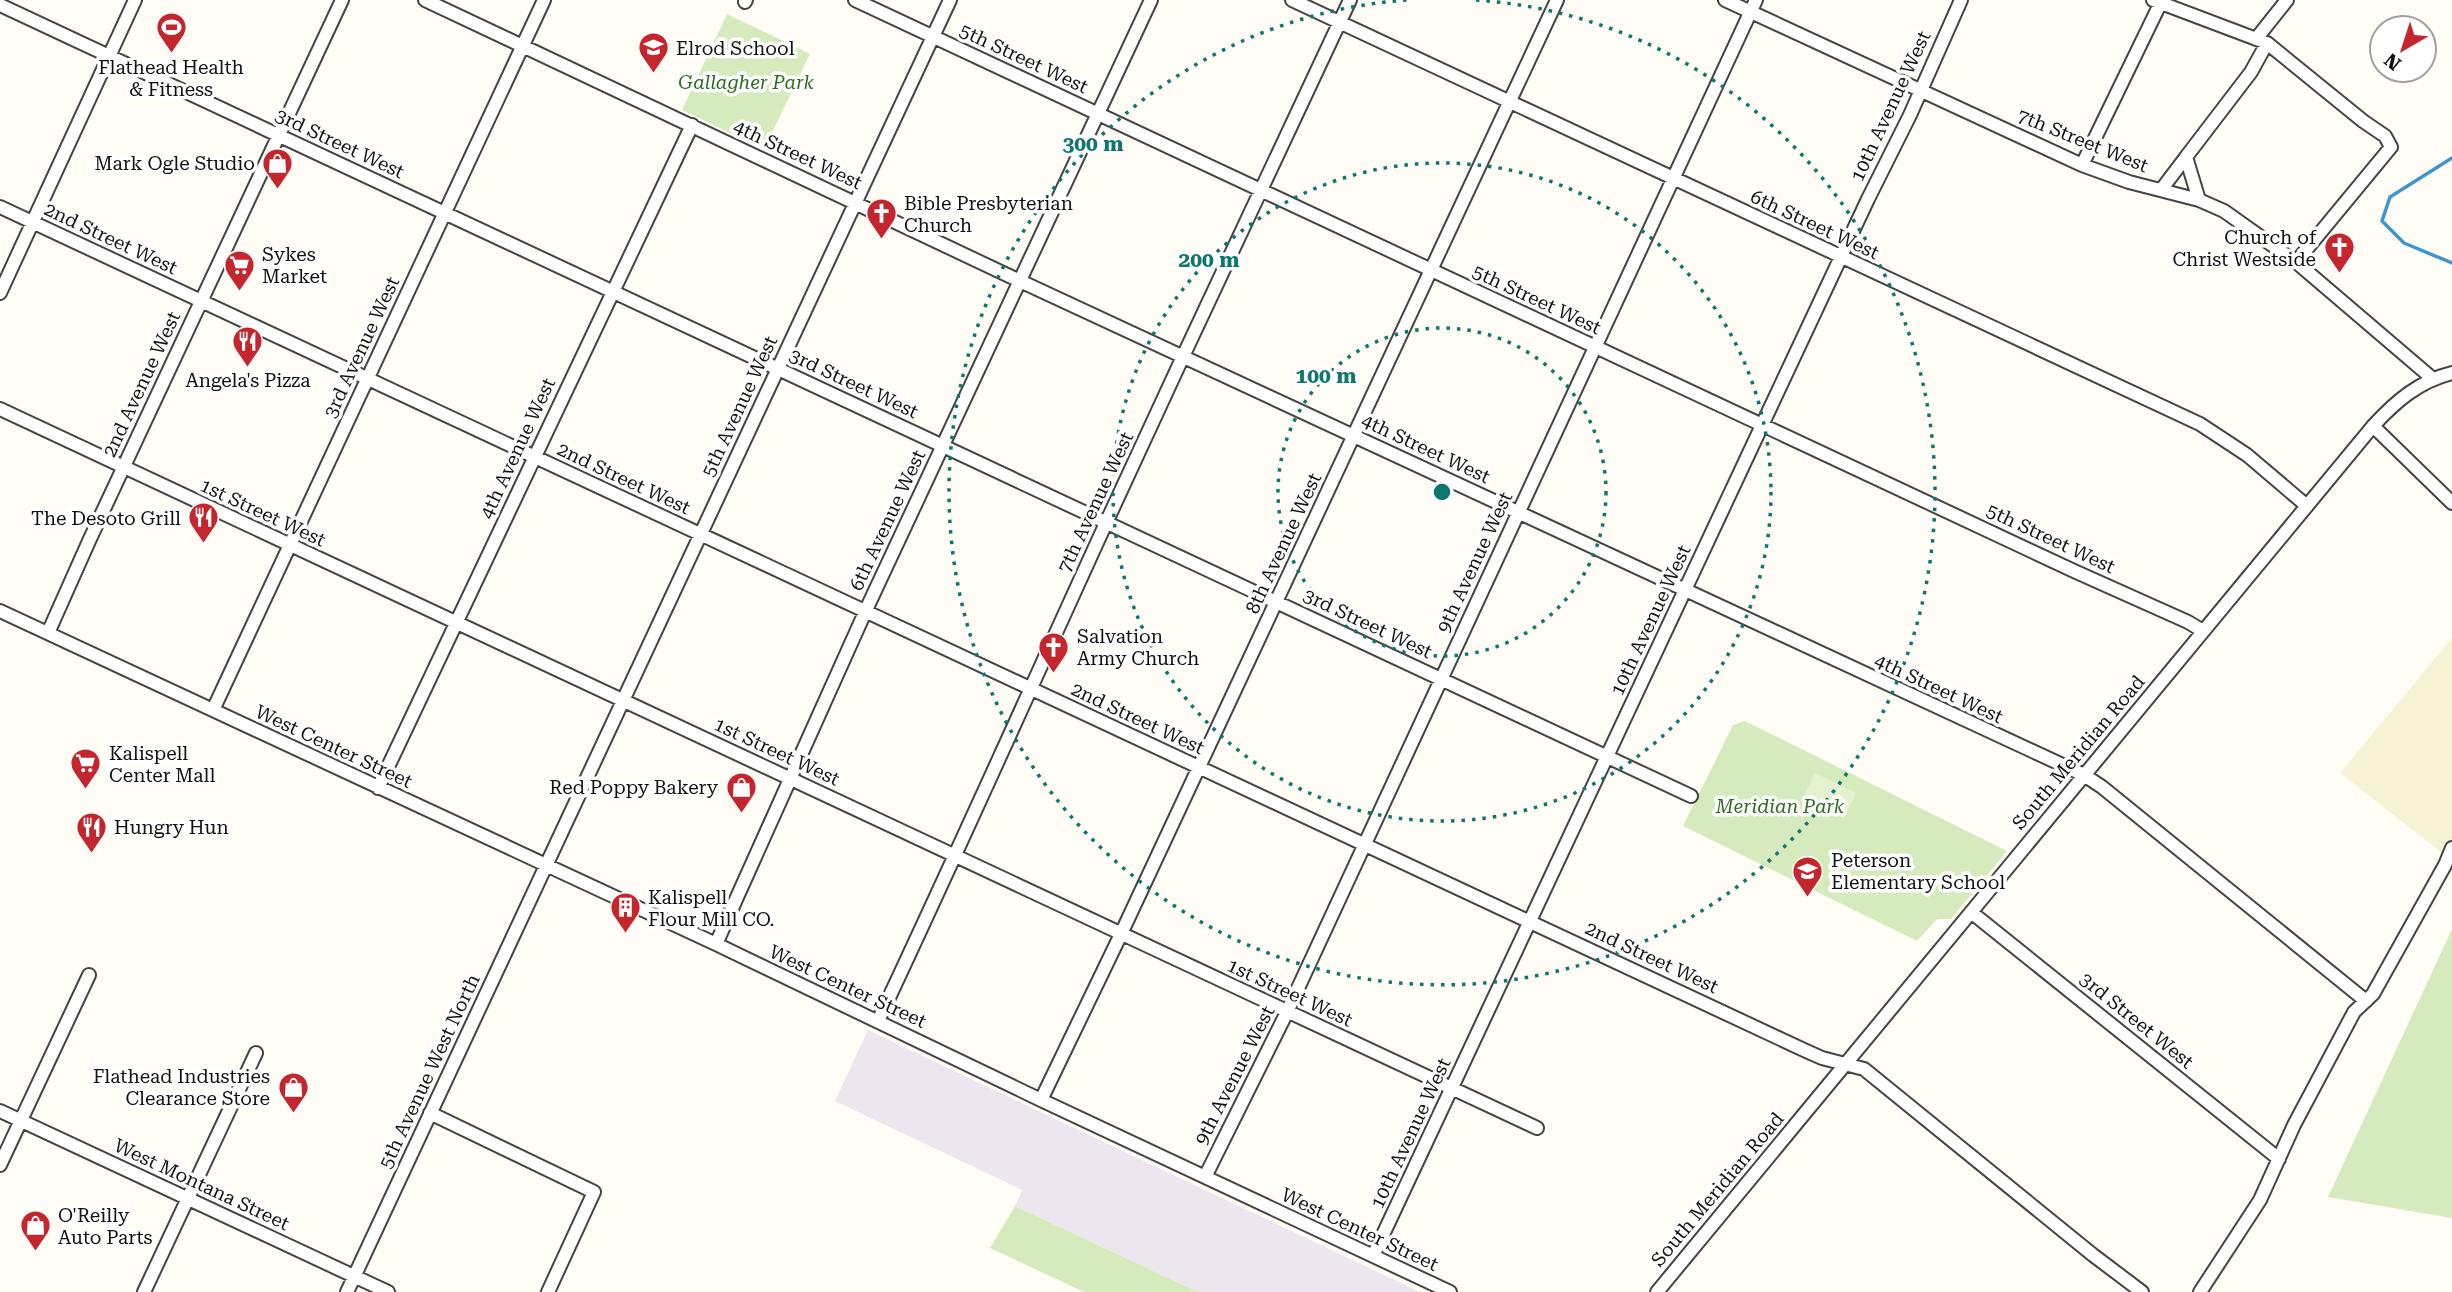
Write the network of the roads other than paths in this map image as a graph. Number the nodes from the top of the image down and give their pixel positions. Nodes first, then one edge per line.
1 (135, 0) edge
2 (342, 0) edge
3 (425, 0) edge
4 (544, 0) edge
5 (855, 0) edge
6 (950, 0) edge
7 (1151, 0) edge
8 (1292, 0) edge
9 (1350, 0) edge
10 (1557, 0) edge
11 (1725, 0) edge
12 (1961, 0) edge
13 (2287, 0) edge
14 (2158, 1) edge
15 (0, 5) edge
16 (1754, 6) edge
17 (1340, 22) junction
18 (933, 36) junction
19 (2261, 41) junction
20 (523, 46) junction
21 (109, 56) junction
22 (1920, 91) junction
23 (1509, 101) junction
24 (1099, 115) junction
25 (692, 125) junction
26 (279, 135) junction
27 (2186, 157) junction
28 (2082, 165) junction
29 (1672, 178) junction
30 (2161, 190) junction
31 (1261, 191) junction
32 (2199, 200) junction
33 (856, 203) junction
34 (0, 207) edge
35 (445, 213) junction
36 (33, 222) junction
37 (1841, 257) junction
38 (2296, 262) junction
39 (1431, 270) junction
40 (1020, 281) junction
41 (613, 290) junction
42 (0, 293) edge
43 (201, 302) junction
44 (1595, 347) junction
45 (1184, 356) junction
46 (777, 368) junction
47 (2452, 373) edge
48 (2433, 379) junction
49 (367, 380) junction
50 (0, 409) edge
51 (1763, 425) junction
52 (2373, 426) junction
53 (1354, 436) junction
54 (944, 446) junction
55 (534, 458) junction
56 (123, 468) junction
57 (2452, 503) edge
58 (2307, 506) junction
59 (1518, 512) junction
60 (1106, 522) junction
61 (700, 535) junction
62 (289, 545) junction
63 (1686, 590) junction
64 (1277, 601) junction
65 (866, 610) junction
66 (0, 611) edge
67 (457, 622) junction
68 (2203, 631) junction
69 (48, 633) junction
70 (1441, 678) junction
71 (1031, 689) junction
72 (622, 700) junction
73 (213, 710) junction
74 (1607, 756) junction
75 (1199, 767) junction
76 (2084, 775) junction
77 (790, 779) junction
78 (378, 788) junction
79 (1691, 796) dead end
80 (1365, 843) junction
81 (2452, 848) edge
82 (956, 856) junction
83 (546, 866) junction
84 (1971, 912) junction
85 (1531, 922) junction
86 (1121, 934) junction
87 (716, 944) junction
88 (89, 975) dead end
89 (2366, 1001) junction
90 (1287, 1012) junction
91 (878, 1021) junction
92 (256, 1053) dead end
93 (1846, 1063) junction
94 (1451, 1089) junction
95 (1041, 1100) junction
96 (0, 1111) edge
97 (430, 1113) junction
98 (21, 1121) junction
99 (1537, 1128) dead end
100 (2279, 1158) junction
101 (0, 1165) edge
102 (1205, 1177) junction
103 (188, 1198) junction
104 (1373, 1256) junction
105 (354, 1276) junction
106 (144, 1292) edge
107 (346, 1292) edge
108 (388, 1292) edge
109 (548, 1292) edge
110 (1450, 1292) edge
111 (1657, 1292) edge
112 (2142, 1292) edge
113 (2200, 1292) edge

1 - 21 street
2 - 26 street, 2nd Avenue West
3 - 20 street, 4th Street West
4 - 20 street, 3rd Avenue West
5 - 18 street, 5th Street West
6 - 18 street, 5th Avenue West
7 - 24 street, 6th Avenue West
8 - 17 street, 6th Street West
9 - 17 street, 7th Avenue West
10 - 23 street, 8th Avenue West
11 - 16 street, 7th Street West
12 - 22 street, 10th Avenue West
13 - 19 street
14 - 19 street
14 - 28 street
15 - 21 street, 3rd Street West
16 - 22 street, 7th Street West
16 - 29 street, 9th Avenue West
17 - 23 street, 6th Street West
17 - 31 street, 7th Avenue West
18 - 24 street, 5th Street West
18 - 33 street, 5th Avenue West
19 - 27 street
19 - 38 street
20 - 25 street, 4th Street West
20 - 35 street, 3rd Avenue West
21 - 26 street, 3rd Street West
21 - 36 street
22 - 28 street, 7th Street West
22 - 37 street, 10th Avenue West
23 - 29 street, 6th Street West
23 - 39 street, 8th Avenue West
24 - 31 street, 5th Street West
24 - 40 street, 6th Avenue West
25 - 33 street, 4th Street West
25 - 41 street, 4th Avenue West
26 - 35 street, 3rd Street West
26 - 43 street, 2nd Avenue West
27 - 30 street
27 - 32 street
28 - 30 street, 7th Street West
29 - 37 street, 6th Street West
29 - 44 street, 9th Avenue West
30 - 32 street, 7th Street West
31 - 39 street, 5th Street West
31 - 45 street, 7th Avenue West
32 - 38 street, 7th Street West
33 - 40 street, 4th Street West
33 - 46 street, 5th Avenue West
34 - 36 street, 2nd Street West
35 - 41 street, 3rd Street West
35 - 49 street, 3rd Avenue West
36 - 42 street
36 - 43 street, 2nd Street West
37 - 51 street, 10th Avenue West
37 - 58 street, 6th Street West
38 - 48 street, 7th Street West
39 - 44 street, 5th Street West
39 - 53 street, 8th Avenue West
40 - 45 street, 4th Street West
40 - 54 street, 6th Avenue West
41 - 46 street, 3rd Street West
41 - 55 street, 4th Avenue West
43 - 49 street, 2nd Street West
43 - 56 street, 2nd Avenue West
44 - 51 street, 5th Street West
44 - 59 street, 9th Avenue West
45 - 53 street, 4th Street West
45 - 60 street, 7th Avenue West
46 - 54 street, 3rd Street West
46 - 61 street, 5th Avenue West
47 - 48 street, South Meridian Road
48 - 52 street, South Meridian Road
49 - 55 street, 2nd Street West
49 - 62 street, 3rd Avenue West
50 - 56 street, 1st Street West
51 - 63 street, 10th Avenue West
51 - 68 street, 5th Street West
52 - 57 street
52 - 58 street, South Meridian Road
53 - 59 street, 4th Street West
53 - 64 street, 8th Avenue West
54 - 60 street, 3rd Street West
54 - 65 street, 6th Avenue West
55 - 61 street, 2nd Street West
55 - 67 street, 4th Avenue West
56 - 62 street, 1st Street West
56 - 69 street, 2nd Avenue West
58 - 68 street, South Meridian Road
59 - 63 street, 4th Street West
59 - 70 street, 9th Avenue West
60 - 64 street, 3rd Street West
60 - 71 street, 7th Avenue West
61 - 65 street, 2nd Street West
61 - 72 street, 5th Avenue West
62 - 67 street, 1st Street West
62 - 73 street, 3rd Avenue West
63 - 74 street, 10th Avenue West
63 - 76 street, 4th Street West
64 - 70 street, 3rd Street West
64 - 75 street, 8th Avenue West
65 - 71 street, 2nd Street West
65 - 77 street, 6th Avenue West
66 - 69 street, West Center Street
67 - 72 street, 1st Street West
67 - 78 street, 4th Avenue West
68 - 76 street, South Meridian Road
69 - 73 street, West Center Street
70 - 74 street, 3rd Street West
70 - 80 street, 9th Avenue West
71 - 75 street, 2nd Street West
71 - 82 street, 7th Avenue West
72 - 77 street, 1st Street West
72 - 83 street, 5th Avenue West
73 - 78 street, West Center Street
74 - 79 street, 3rd Street West
74 - 85 street, 10th Avenue West
75 - 80 street, 2nd Street West
75 - 86 street, 8th Avenue West
76 - 84 street, South Meridian Road
76 - 89 street, 4th Street West
77 - 82 street, 1st Street West
77 - 87 street, 6th Avenue West
78 - 83 street, West Center Street
80 - 85 street, 2nd Street West
80 - 90 street, 9th Avenue West
81 - 89 street
82 - 86 street, 1st Street West
82 - 91 street, 7th Avenue West
83 - 87 street, West Center Street
83 - 97 street, 5th Avenue West North
84 - 93 street, South Meridian Road
84 - 100 street, 3rd Street West
85 - 93 street, 2nd Street West
85 - 94 street, 10th Avenue West
86 - 90 street, 1st Street West
86 - 95 street, 8th Avenue West
87 - 91 street, West Center Street
88 - 98 street
89 - 100 street
90 - 94 street, 1st Street West
90 - 102 street, 9th Avenue West
91 - 95 street, West Center Street
92 - 103 street
93 - 111 street, South Meridian Road
93 - 112 street, 2nd Street West
94 - 99 street, 1st Street West
94 - 104 street, 10th Avenue West
95 - 102 street, West Center Street
96 - 98 street, West Montana Street
97 - 105 street, 5th Avenue West North
97 - 109 street
98 - 101 street
98 - 103 street, West Montana Street
100 - 113 street
102 - 104 street, West Center Street
103 - 105 street, West Montana Street
103 - 106 street
104 - 110 street, West Center Street
105 - 107 street, 5th Avenue West North
105 - 108 street, West Montana Street

